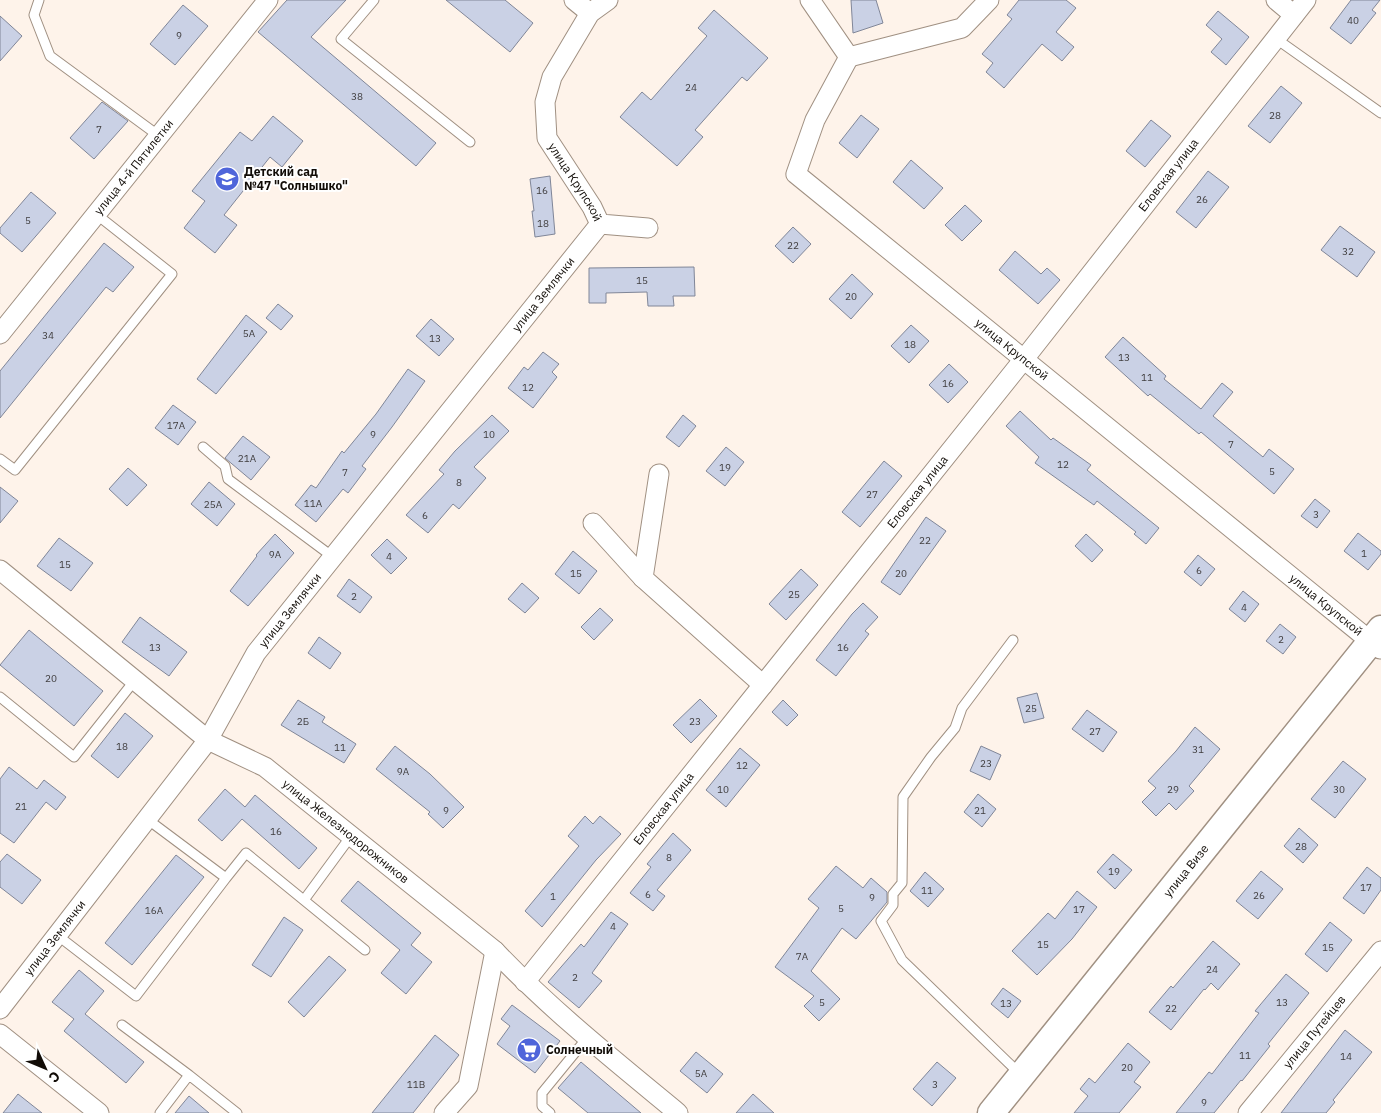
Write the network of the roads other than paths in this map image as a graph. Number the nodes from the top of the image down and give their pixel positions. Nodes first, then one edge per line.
1 (39, 0) edge
2 (268, 0) edge
3 (374, 0) edge
4 (574, 0) edge
5 (608, 0) edge
6 (810, 0) edge
7 (989, 0) edge
8 (1276, 0) edge
9 (1300, 7) edge
10 (590, 13) junction
11 (1275, 38) junction
12 (849, 57) junction
13 (1381, 113) edge
14 (159, 136) junction
15 (470, 142) dead end
16 (96, 214) junction
17 (600, 224) junction
18 (648, 228) dead end
19 (0, 334) edge
20 (1024, 359) junction
21 (203, 447) dead end
22 (0, 459) edge
23 (659, 474) dead end
24 (593, 523) dead end
25 (333, 558) junction
26 (0, 570) edge
27 (643, 578) junction
28 (1013, 640) dead end
29 (1378, 640) edge
30 (135, 680) junction
31 (763, 685) junction
32 (0, 697) edge
33 (208, 740) junction
34 (147, 818) junction
35 (351, 836) junction
36 (226, 878) junction
37 (304, 900) junction
38 (57, 936) junction
39 (365, 950) dead end
40 (495, 951) junction
41 (1381, 951) edge
42 (525, 982) junction
43 (0, 1009) edge
44 (122, 1025) dead end
45 (0, 1034) edge
46 (587, 1038) junction
47 (189, 1075) junction
48 (1021, 1075) junction
49 (99, 1113) edge
50 (160, 1113) edge
51 (238, 1113) edge
52 (444, 1113) edge
53 (550, 1113) edge
54 (678, 1113) edge
55 (991, 1113) edge
56 (1248, 1113) edge

1 - 14 lane
2 - 14 street, улица 4-й Пятилетки
3 - 15 lane
4 - 10 street
5 - 10 street, улица Крупской
6 - 12 street
7 - 12 street
8 - 9 street
9 - 11 street, Еловская улица
10 - 17 street, улица Крупской
11 - 13 lane
11 - 20 street, Еловская улица
12 - 20 street, улица Крупской
14 - 16 street, улица 4-й Пятилетки
16 - 19 street, улица 4-й Пятилетки
16 - 22 lane
17 - 18 street, улица Крупской
17 - 25 street, улица Землячки
20 - 29 street, улица Крупской
20 - 31 street, Еловская улица
21 - 25 lane
23 - 27 street
24 - 27 street
25 - 33 street, улица Землячки
26 - 30 street, улица Железнодорожников
27 - 31 street
28 - 48 lane
29 - 48 street, улица Визе
30 - 32 lane
30 - 33 street, улица Железнодорожников
31 - 42 street, Еловская улица
33 - 34 street, улица Землячки
33 - 35 street, улица Железнодорожников
34 - 36 lane
34 - 38 street, улица Землячки
35 - 37 lane
35 - 40 street, улица Железнодорожников
36 - 37 lane
36 - 38 lane
37 - 39 lane
38 - 43 street, улица Землячки
40 - 42 street, улица Железнодорожников
40 - 52 street
41 - 56 street, улица Путейцев
42 - 46 street, улица Железнодорожников
44 - 47 lane
45 - 49 street
46 - 53 lane
46 - 54 street, улица Железнодорожников
47 - 50 lane
47 - 51 lane
48 - 55 street, улица Визе

